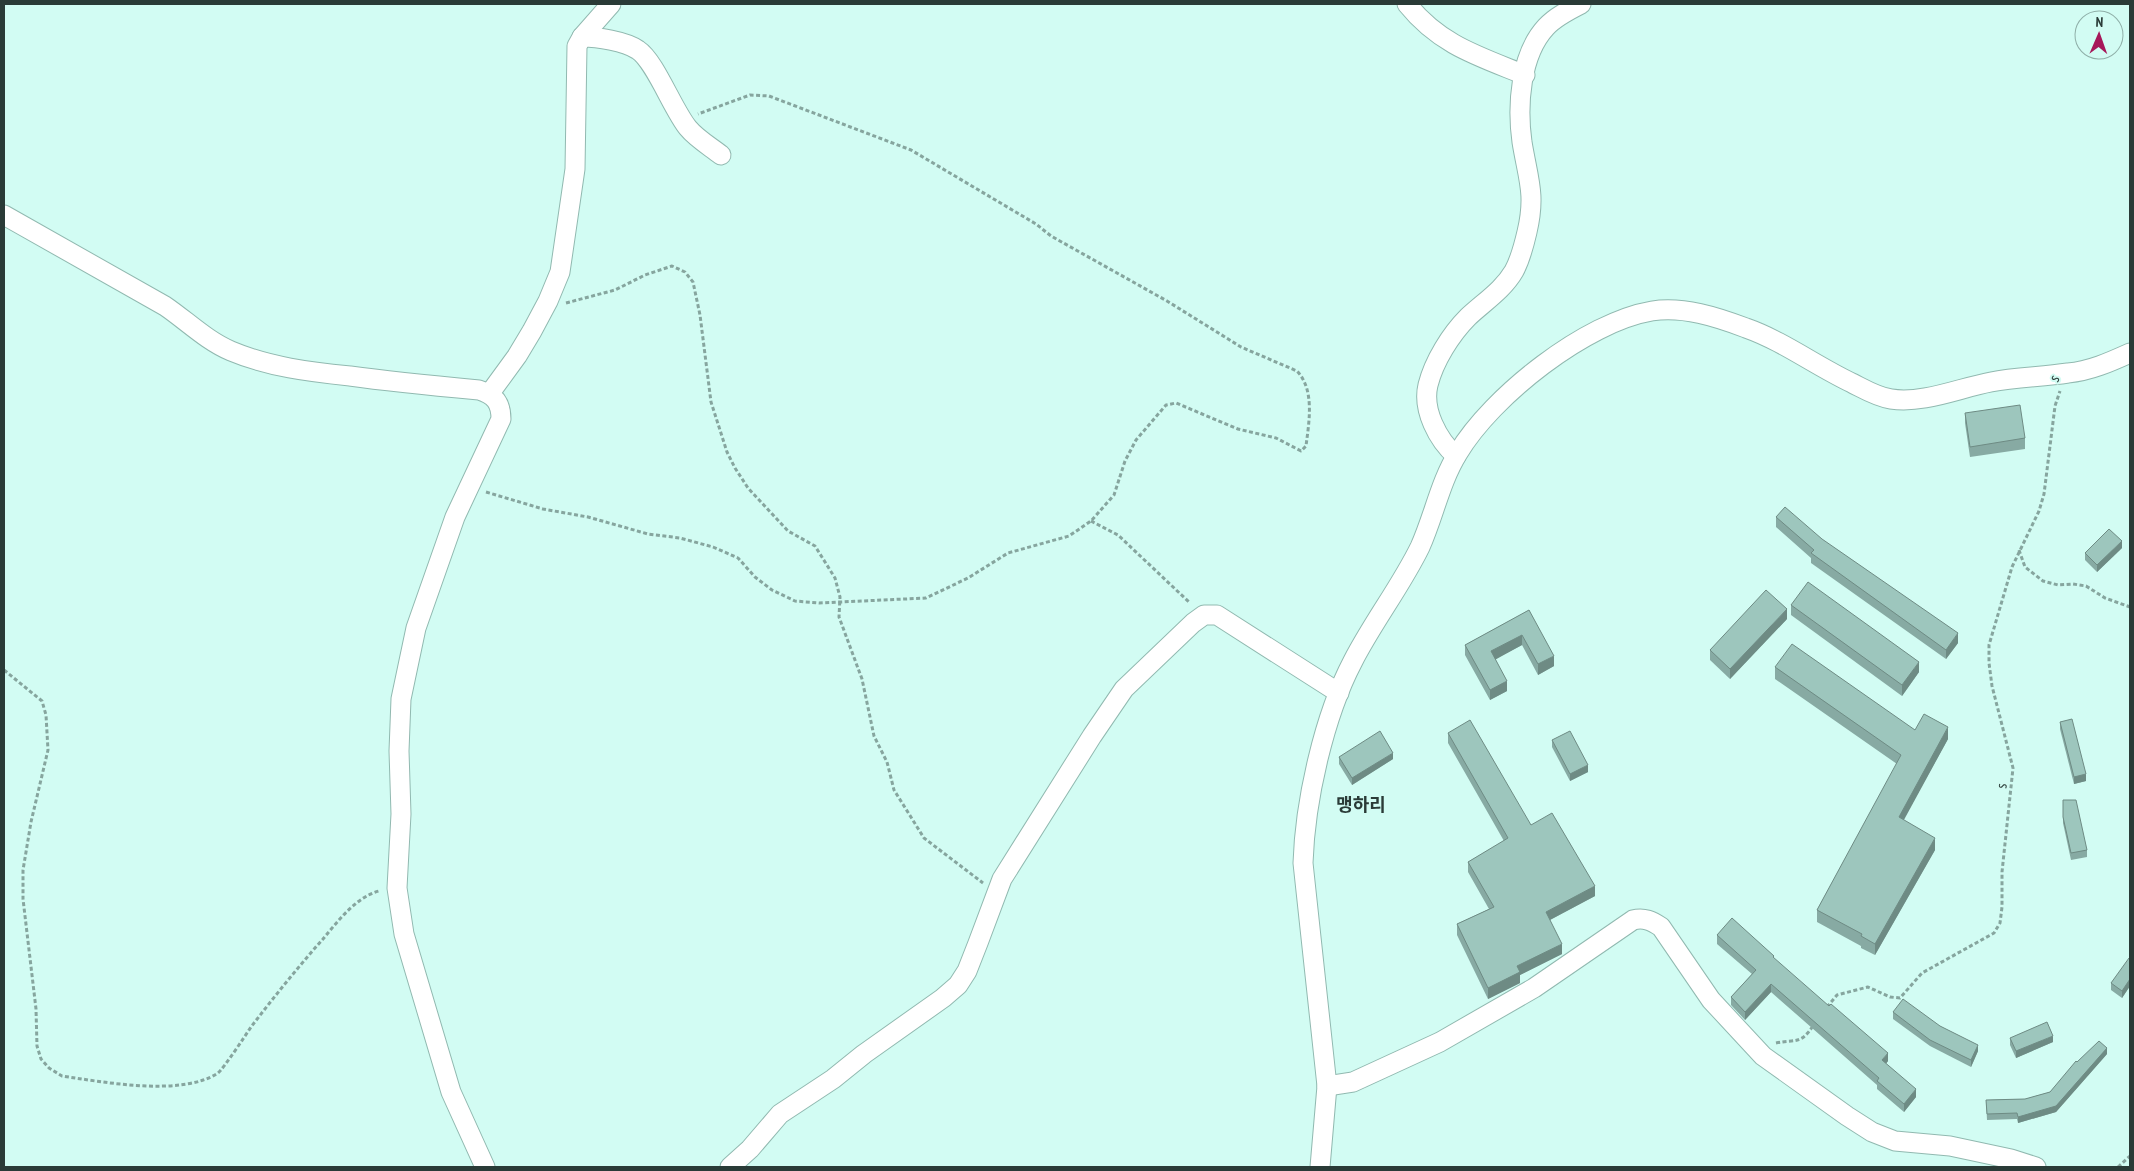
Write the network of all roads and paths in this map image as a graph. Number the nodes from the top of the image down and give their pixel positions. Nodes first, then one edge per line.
1 (611, 4) edge
2 (1406, 4) edge
3 (1581, 4) edge
4 (582, 37) junction
5 (1525, 75) junction
6 (682, 120) junction
7 (721, 155) dead end
8 (4, 216) edge
9 (548, 301) junction
10 (2130, 353) edge
11 (2070, 373) junction
12 (490, 394) junction
13 (1456, 456) junction
14 (469, 486) junction
15 (1091, 521) junction
16 (2019, 550) junction
17 (840, 602) junction
18 (2130, 607) edge
19 (1204, 615) junction
20 (4, 670) edge
21 (1339, 693) junction
22 (397, 888) junction
23 (996, 892) junction
24 (1826, 1009) edge
25 (1816, 1023) edge
26 (1763, 1056) junction
27 (1327, 1086) junction
28 (2130, 1156) edge
29 (485, 1167) edge
30 (730, 1167) edge
31 (1320, 1167) edge
32 (2036, 1167) edge
33 (2118, 1167) edge

1 - 4 street
2 - 5 street
3 - 5 street
4 - 6 street
4 - 9 street
5 - 13 street
6 - 7 street
6 - 15 path
8 - 12 street
9 - 12 street
9 - 17 path
10 - 11 street
11 - 13 street
11 - 16 path, s
12 - 14 street
13 - 21 street
14 - 17 path
14 - 22 street
15 - 17 path
15 - 19 path
16 - 18 path
16 - 24 path, s
17 - 23 path
19 - 21 street
19 - 23 street
20 - 22 path
21 - 27 street
22 - 29 street
23 - 30 street
25 - 26 path
26 - 27 street
26 - 32 street
27 - 31 street
28 - 33 path

